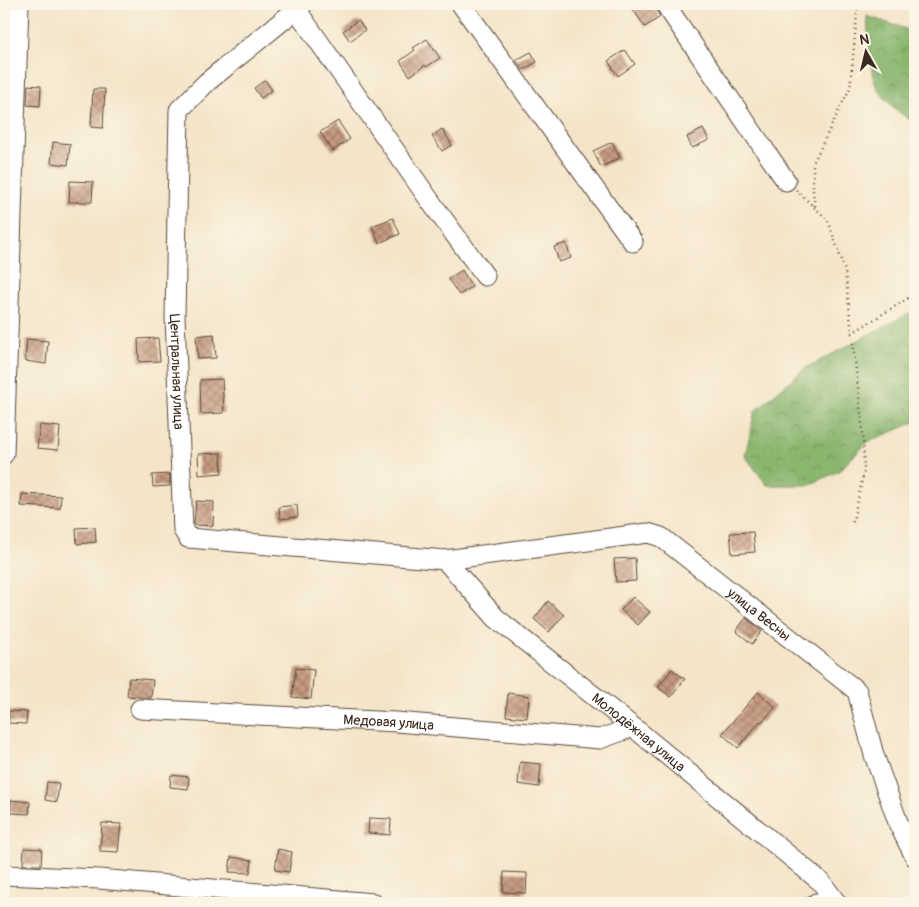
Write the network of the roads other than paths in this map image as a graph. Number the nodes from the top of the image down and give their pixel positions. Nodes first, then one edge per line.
1 (19, 4) edge
2 (461, 4) edge
3 (665, 4) edge
4 (299, 7) edge
5 (786, 181) road end
6 (633, 242) dead end
7 (484, 276) dead end
8 (4, 454) edge
9 (445, 560) junction
10 (140, 709) dead end
11 (633, 727) junction
12 (915, 857) edge
13 (4, 876) edge
14 (373, 903) edge
15 (816, 903) edge

1 - 8 lane
2 - 6 lane
3 - 5 lane
4 - 7 lane
4 - 9 lane, Центральная улица
9 - 11 lane, Молодёжная улица
9 - 12 lane, улица Весны
10 - 11 lane, Медовая улица
11 - 15 lane, Молодёжная улица
13 - 14 lane

